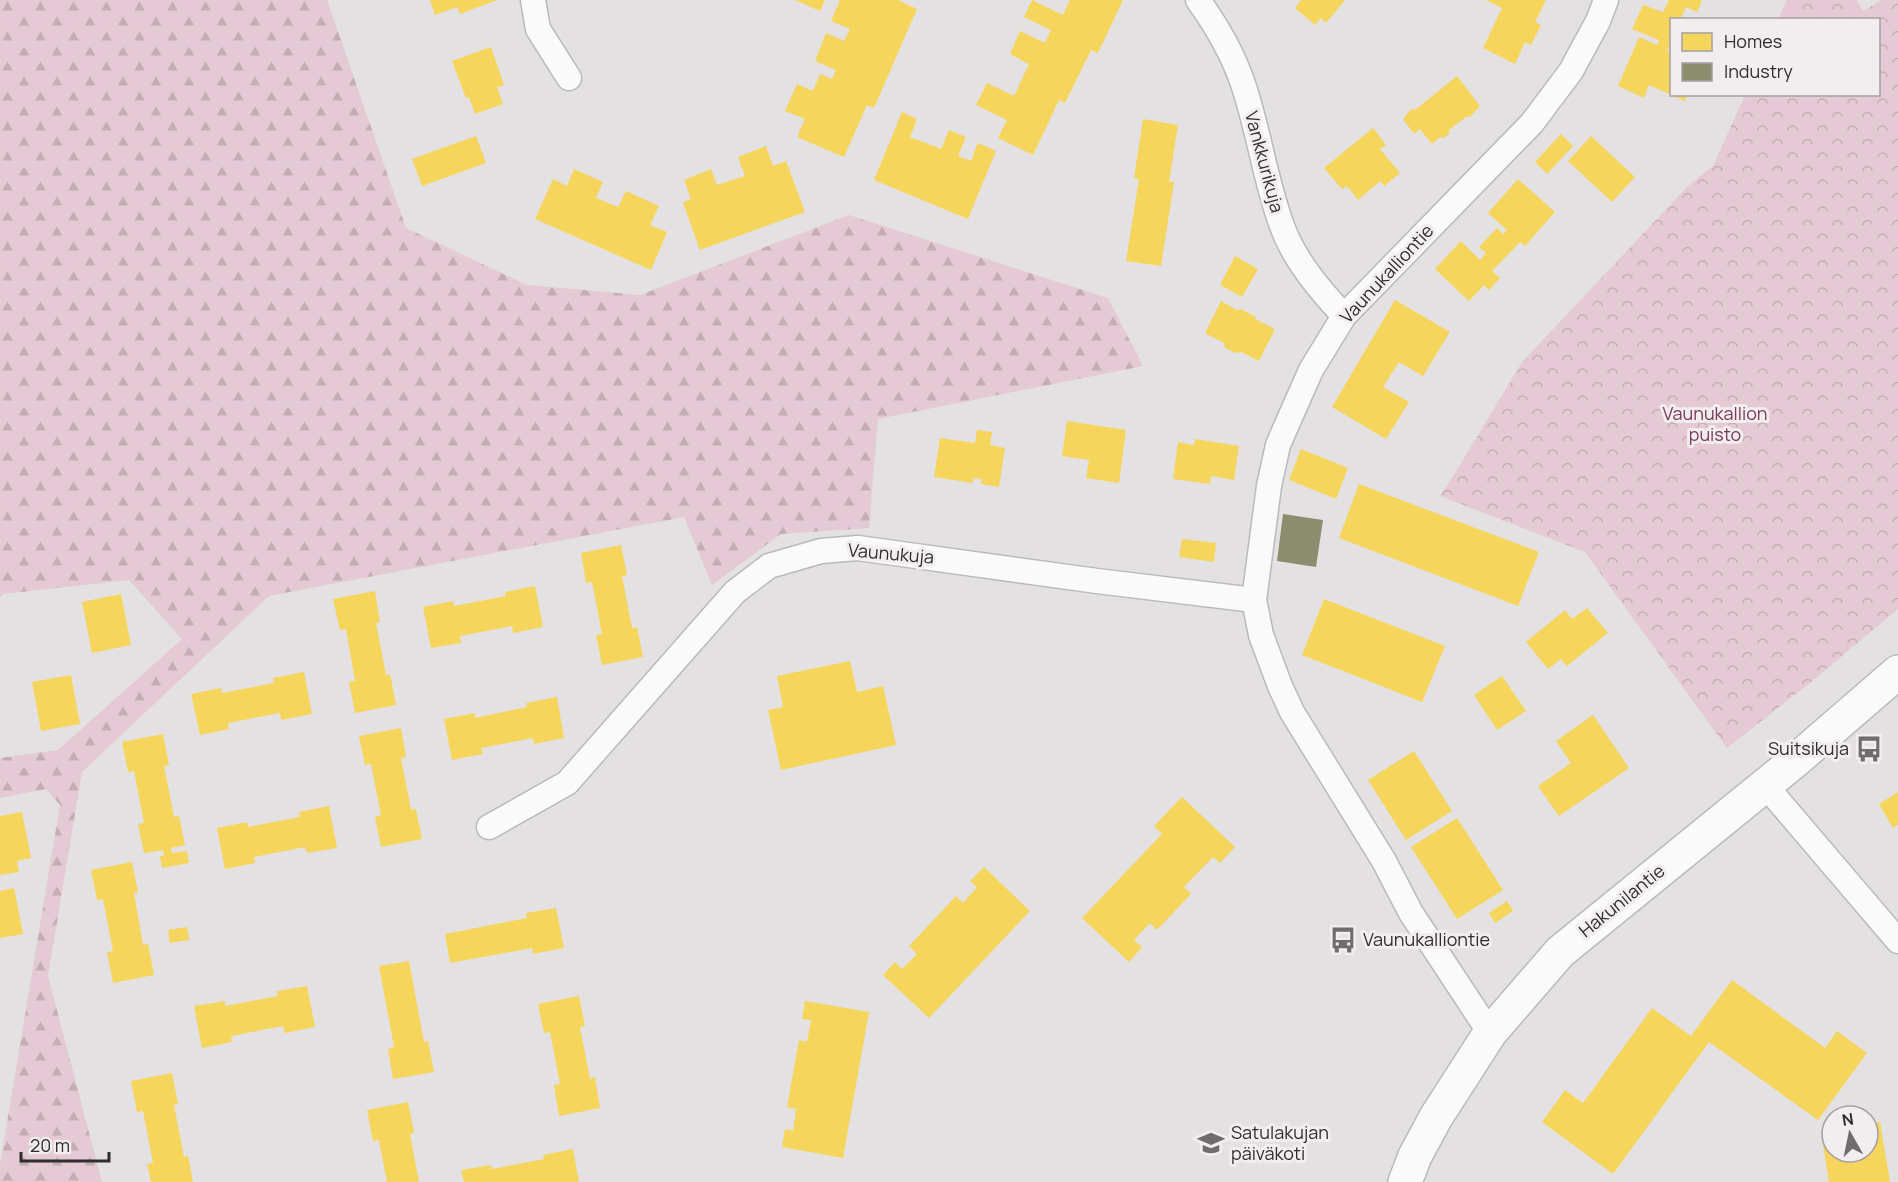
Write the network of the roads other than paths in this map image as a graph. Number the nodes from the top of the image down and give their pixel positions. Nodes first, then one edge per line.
1 (533, 0) edge
2 (1198, 0) edge
3 (1606, 0) edge
4 (569, 78) dead end
5 (1344, 316) junction
6 (1254, 600) junction
7 (1898, 672) edge
8 (1765, 786) junction
9 (489, 827) dead end
10 (1898, 941) edge
11 (1490, 1033) junction
12 (1406, 1182) edge

1 - 4 street
2 - 5 street, Vankkurikuja
3 - 5 street, Vaunukalliontie
5 - 6 street, Vaunukalliontie
6 - 9 street, Vaunukuja
6 - 11 street, Vaunukalliontie
7 - 8 main road, Hakunilantie
8 - 10 street
8 - 11 main road, Hakunilantie
11 - 12 main road, Hakunilantie

